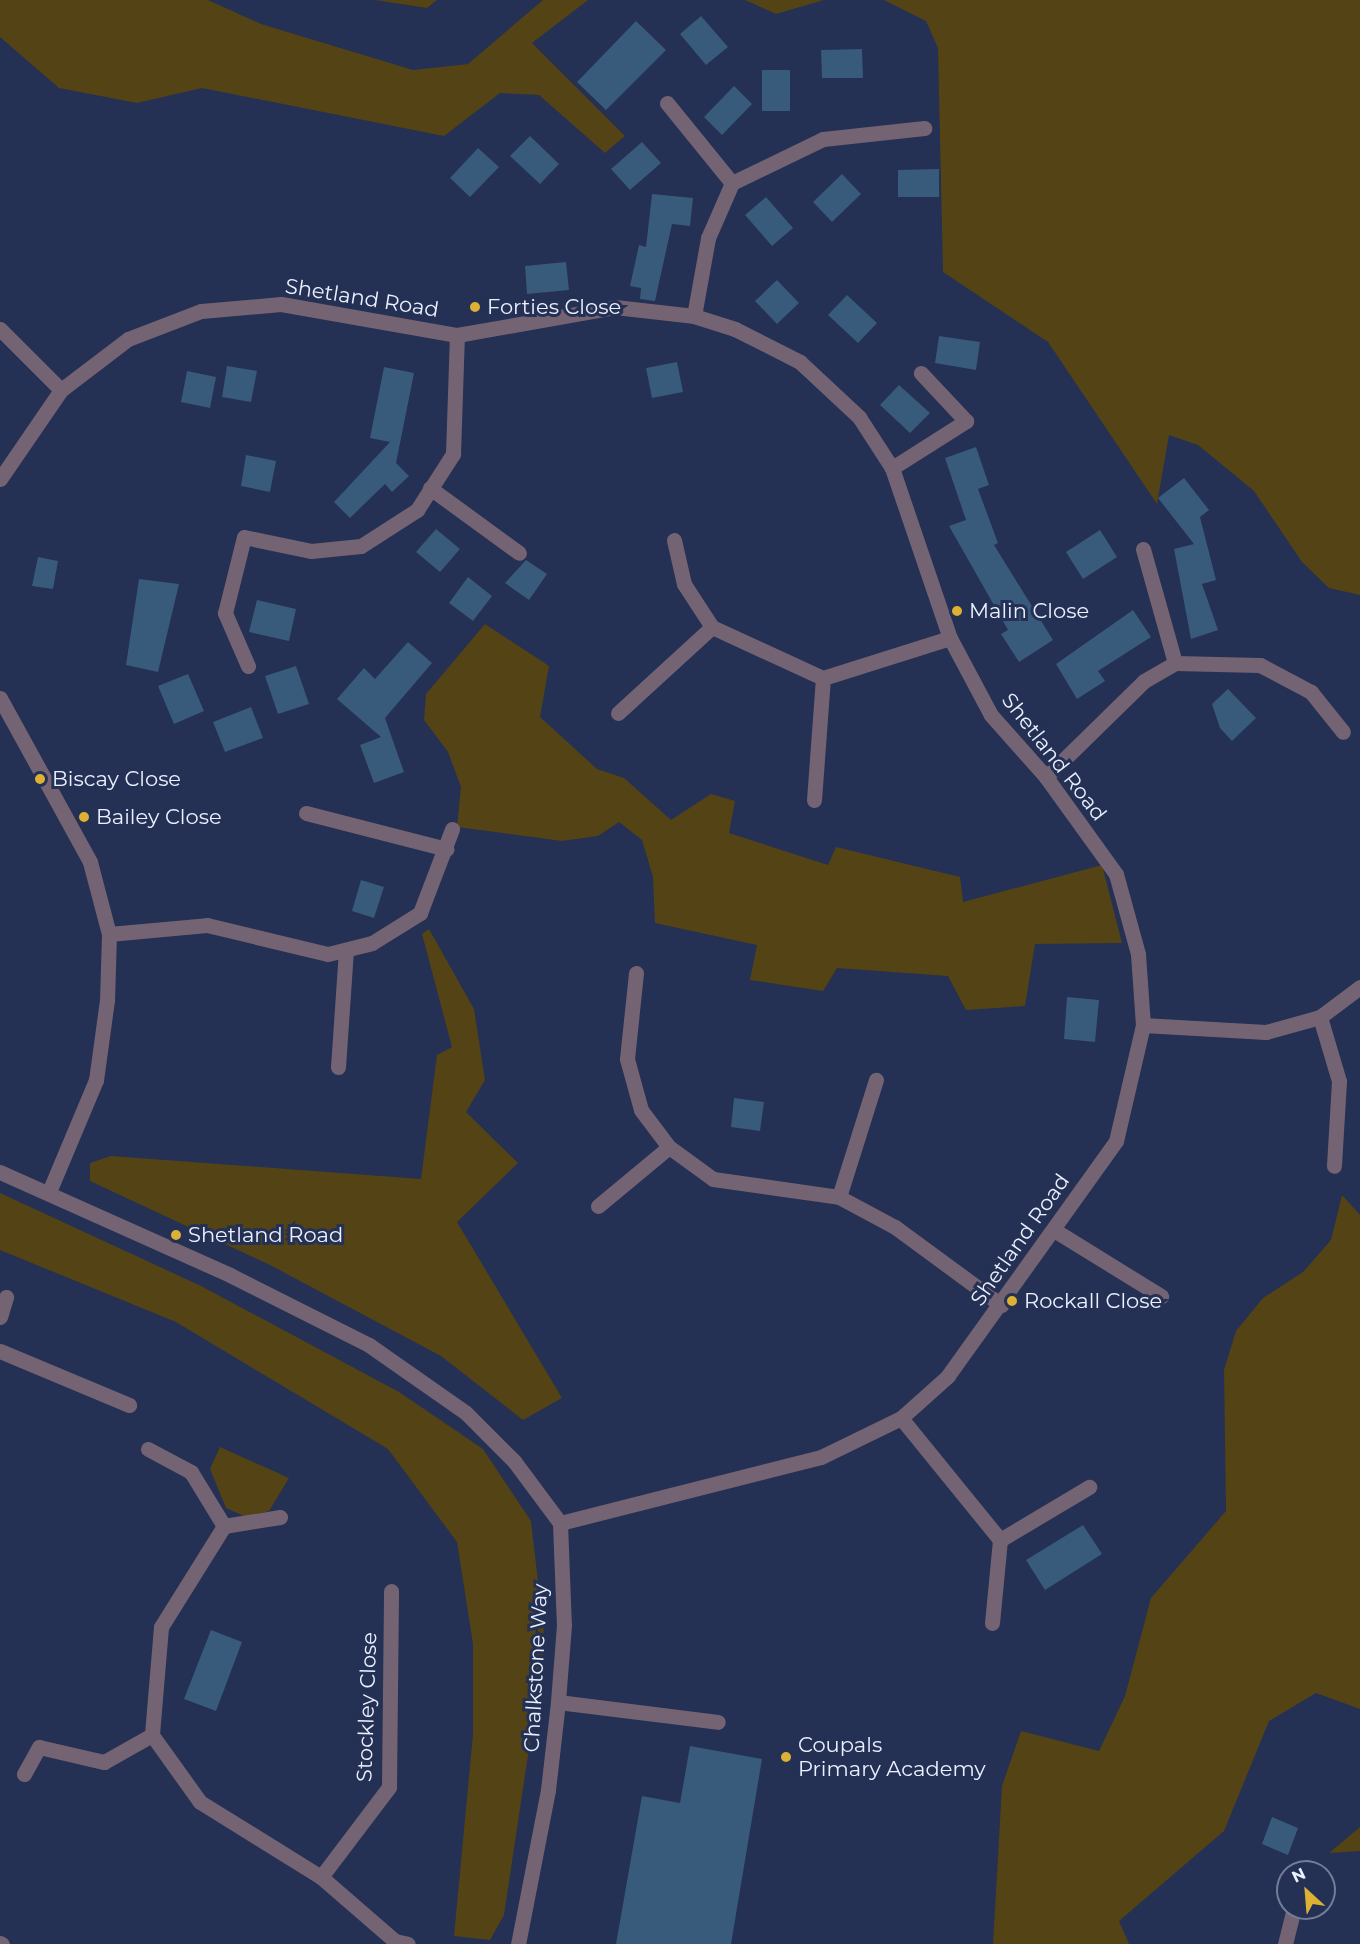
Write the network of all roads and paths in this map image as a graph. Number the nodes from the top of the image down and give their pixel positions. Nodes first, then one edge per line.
1 (667, 103) dead end
2 (924, 128) dead end
3 (732, 183) junction
4 (694, 316) junction
5 (0, 329) edge
6 (457, 335) junction
7 (921, 373) dead end
8 (61, 390) junction
9 (892, 468) junction
10 (0, 479) edge
11 (430, 488) junction
12 (674, 540) dead end
13 (1143, 549) dead end
14 (519, 553) dead end
15 (712, 627) junction
16 (950, 638) junction
17 (1175, 663) junction
18 (248, 666) dead end
19 (823, 678) junction
20 (0, 698) edge
21 (618, 713) dead end
22 (4, 720) edge
23 (1343, 732) dead end
24 (1046, 777) junction
25 (814, 800) dead end
26 (306, 813) dead end
27 (452, 829) dead end
28 (446, 849) junction
29 (109, 934) junction
30 (346, 950) junction
31 (636, 972) dead end
32 (1360, 987) edge
33 (1320, 1017) junction
34 (1143, 1025) junction
35 (338, 1067) dead end
36 (876, 1080) dead end
37 (669, 1147) junction
38 (1334, 1167) dead end
39 (0, 1172) edge
40 (49, 1192) junction
41 (839, 1197) junction
42 (598, 1206) dead end
43 (1054, 1230) junction
44 (6, 1296) dead end
45 (1161, 1296) dead end
46 (1001, 1305) junction
47 (0, 1317) edge
48 (0, 1351) edge
49 (129, 1405) dead end
50 (901, 1419) junction
51 (148, 1449) dead end
52 (1089, 1487) dead end
53 (280, 1517) dead end
54 (560, 1523) junction
55 (224, 1526) junction
56 (1000, 1540) junction
57 (391, 1591) dead end
58 (993, 1623) dead end
59 (558, 1702) junction
60 (718, 1722) dead end
61 (152, 1735) junction
62 (24, 1774) dead end
63 (321, 1877) junction
64 (1291, 1920) edge
65 (408, 1944) edge
66 (518, 1944) edge
67 (1285, 1944) edge

1 - 3 street
2 - 3 street
3 - 4 street
4 - 6 street, Shetland Road
4 - 9 street, Shetland Road
5 - 8 street
6 - 8 street, Shetland Road
6 - 11 street
7 - 9 street
8 - 10 street, Shetland Road
9 - 16 street, Shetland Road
11 - 14 street
11 - 18 street
12 - 15 street
13 - 17 street
15 - 19 street
15 - 21 street
16 - 19 street
16 - 24 street, Shetland Road
17 - 23 street
17 - 24 street
19 - 25 street
20 - 22 street
22 - 29 street
24 - 34 street, Shetland Road
26 - 28 street
27 - 28 street
28 - 30 street
29 - 30 street
29 - 40 street
30 - 35 street
31 - 37 street
32 - 33 street
33 - 34 street
33 - 38 street
34 - 43 street, Shetland Road
36 - 41 street
37 - 41 street
37 - 42 street
39 - 40 street
40 - 54 street
41 - 46 street
43 - 45 street
43 - 46 street, Shetland Road
44 - 47 street
46 - 50 street, Shetland Road
48 - 49 street
50 - 54 street, Shetland Road
50 - 56 street
51 - 55 street
52 - 56 street
53 - 55 street
54 - 59 street, Chalkstone Way
55 - 61 street
56 - 58 street
57 - 63 street, Stockley Close
59 - 60 street
59 - 66 street, Chalkstone Way
61 - 62 street
61 - 63 street
63 - 65 street
64 - 67 street

